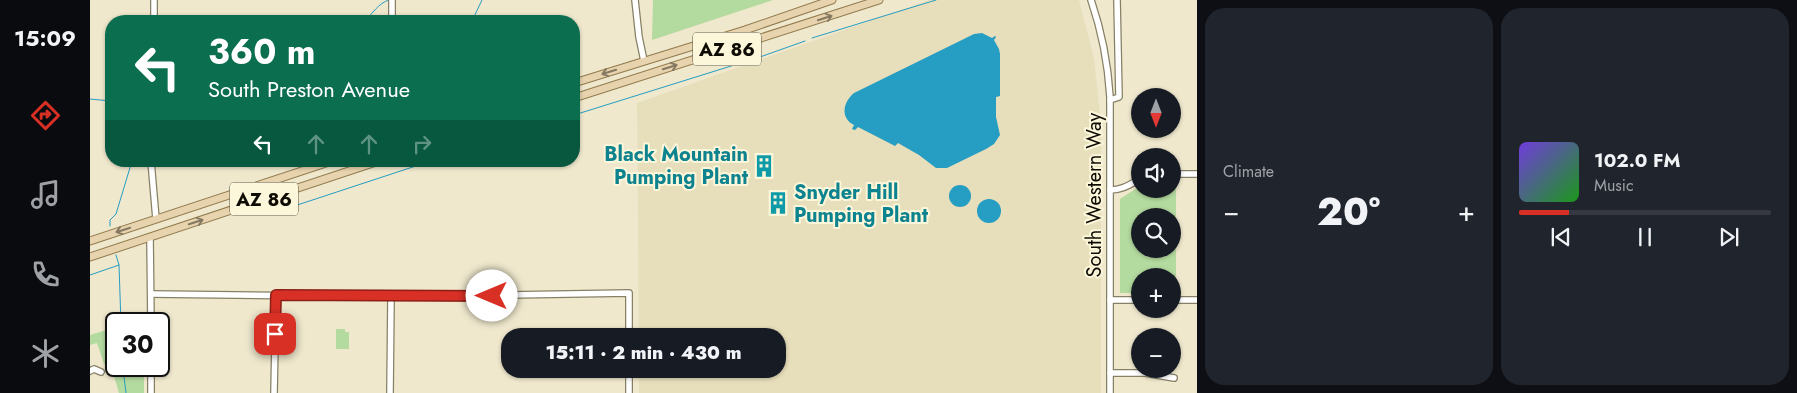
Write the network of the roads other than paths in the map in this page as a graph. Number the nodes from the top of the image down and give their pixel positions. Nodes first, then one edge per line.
1 (154, 0) edge
2 (392, 0) edge
3 (635, 0) edge
4 (832, 0) edge
5 (879, 0) edge
6 (1091, 0) edge
7 (1117, 0) edge
8 (154, 15) edge
9 (392, 15) edge
10 (644, 61) junction
11 (1119, 76) junction
12 (580, 81) edge
13 (1109, 84) junction
14 (605, 87) junction
15 (580, 96) edge
16 (1110, 100) junction
17 (152, 167) edge
18 (314, 167) edge
19 (361, 167) edge
20 (1181, 174) edge
21 (1197, 174) edge
22 (1131, 185) edge
23 (1110, 190) junction
24 (156, 219) junction
25 (150, 237) junction
26 (90, 241) edge
27 (90, 257) edge
28 (151, 294) junction
29 (276, 295) junction
30 (391, 297) junction
31 (1110, 300) junction
32 (1131, 300) edge
33 (1181, 300) edge
34 (1197, 300) edge
35 (151, 312) edge
36 (629, 328) edge
37 (90, 371) edge
38 (101, 372) dead end
39 (1110, 373) junction
40 (1131, 373) edge
41 (151, 377) edge
42 (629, 378) edge
43 (151, 393) edge
44 (274, 393) edge
45 (390, 393) edge
46 (629, 393) edge
47 (1110, 393) edge

1 - 8 street
2 - 9 street
3 - 10 street
4 - 10 main road, AZ 86
14 -> 5 main road, AZ 86
6 - 13 street, South Western Way
7 - 11 street
10 -> 12 main road, AZ 86
10 - 14 main road
11 - 13 street
11 - 16 street
13 - 16 street, South Western Way
14 - 15 main road, AZ 86
16 - 23 street, South Western Way
17 - 24 street
18 - 24 main road, AZ 86
25 -> 19 main road, AZ 86
20 - 21 street
22 - 23 street
23 - 31 street, South Western Way
24 -> 26 main road, AZ 86
25 - 27 main road, AZ 86
25 - 28 street
28 - 29 street
28 - 35 street
29 - 30 street
29 - 44 street
30 - 36 street
30 - 45 street
31 - 32 street
31 - 39 street, South Western Way
33 - 34 street
37 - 38 street
39 - 40 street
39 - 47 street, South Western Way
41 - 43 street
42 - 46 street

